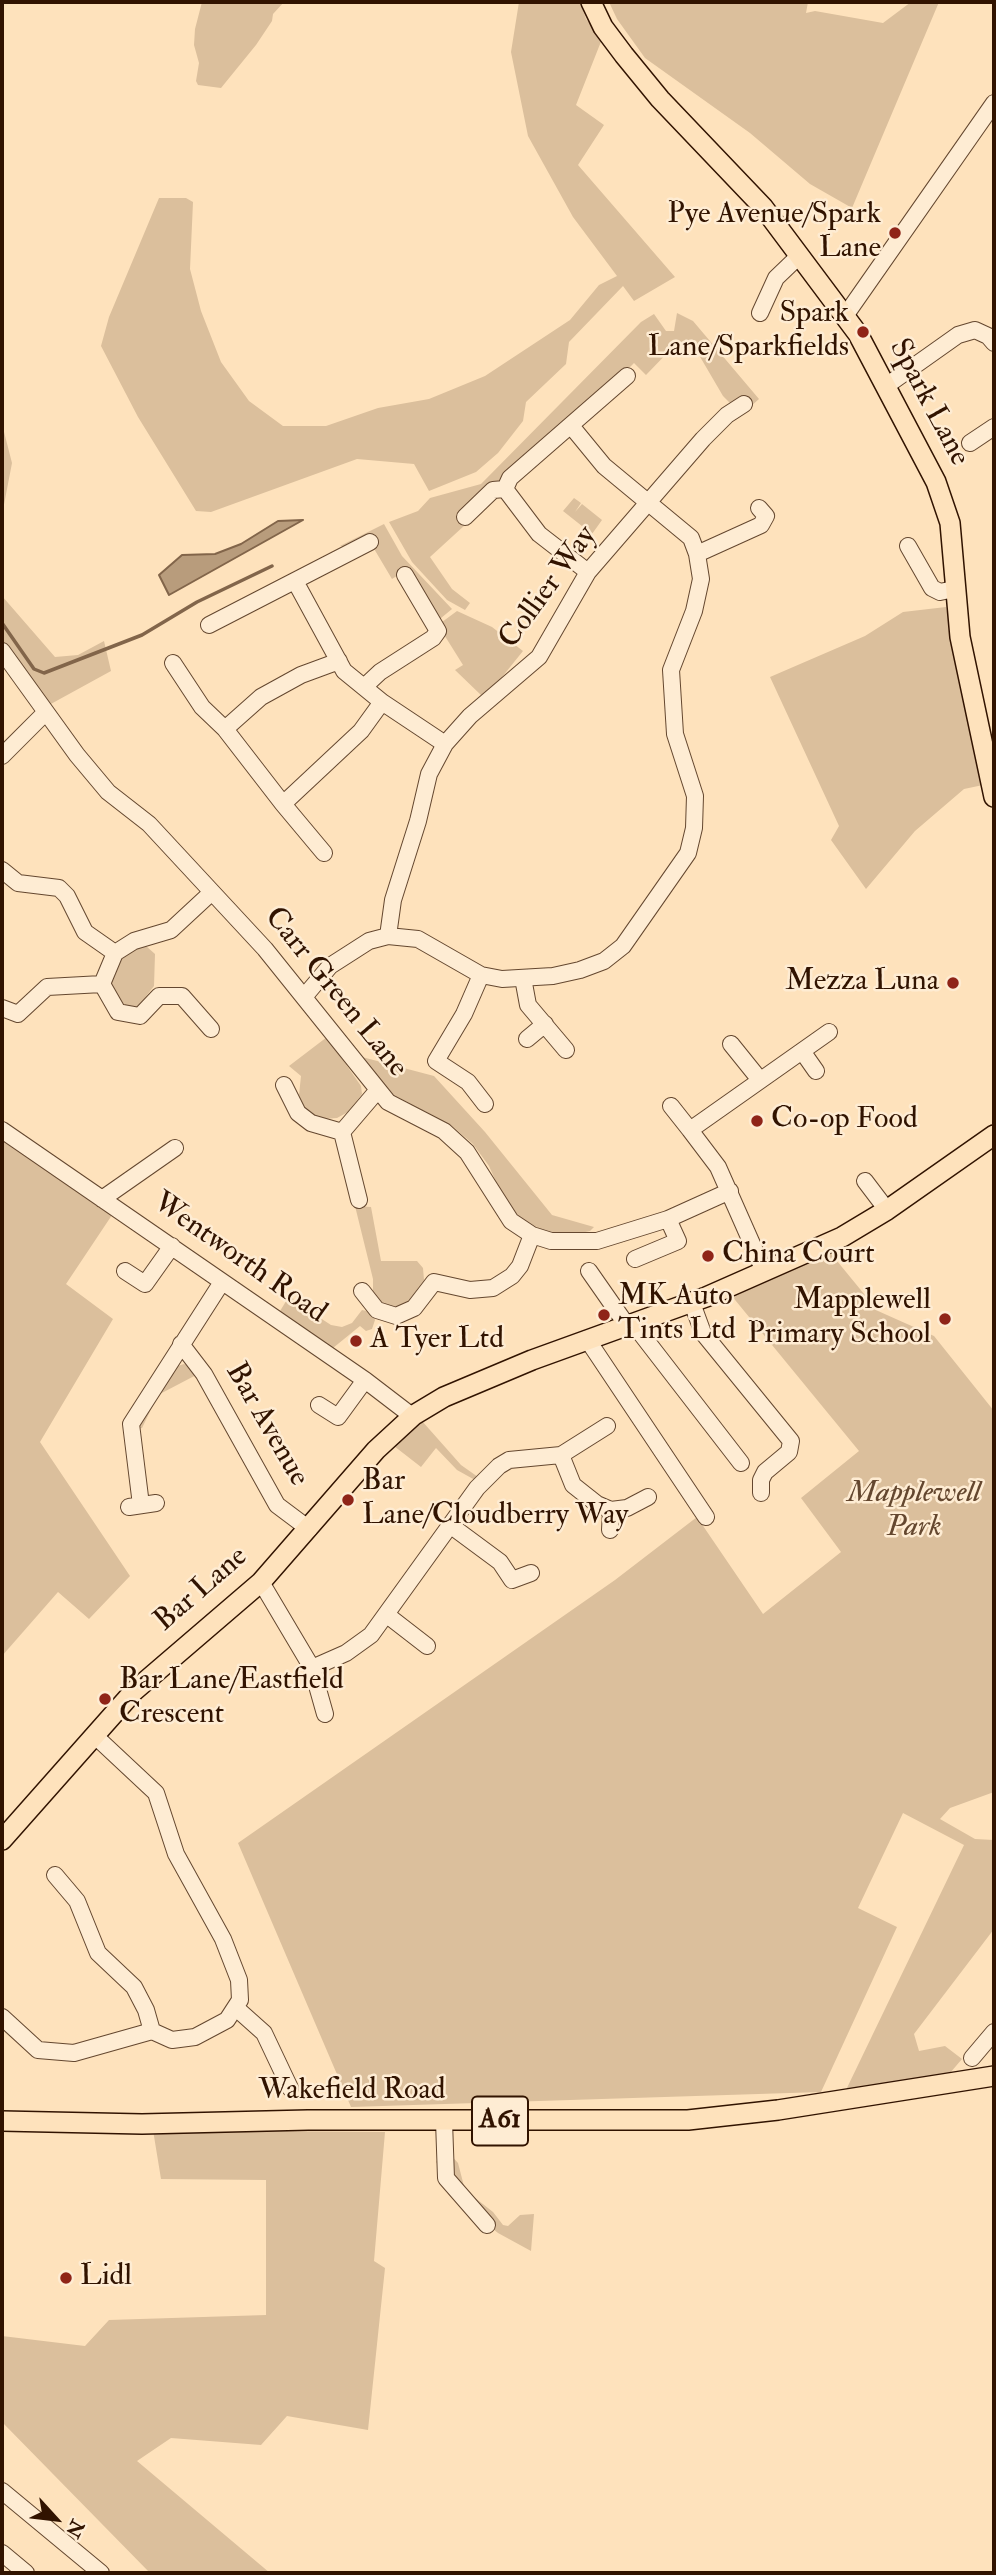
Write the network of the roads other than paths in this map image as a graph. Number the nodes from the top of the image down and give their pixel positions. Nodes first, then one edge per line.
1 (591, 2) edge
2 (994, 103) edge
3 (800, 255) junction
4 (760, 313) dead end
5 (845, 316) junction
6 (994, 343) edge
7 (627, 376) dead end
8 (886, 386) junction
9 (744, 404) dead end
10 (572, 427) junction
11 (994, 427) edge
12 (970, 443) dead end
13 (505, 489) junction
14 (647, 501) junction
15 (760, 508) dead end
16 (465, 517) dead end
17 (370, 542) dead end
18 (908, 546) dead end
19 (697, 554) junction
20 (589, 572) junction
21 (405, 575) dead end
22 (295, 580) junction
23 (954, 589) junction
24 (209, 625) dead end
25 (2, 651) edge
26 (339, 661) junction
27 (173, 663) dead end
28 (364, 687) junction
29 (382, 702) junction
30 (45, 713) junction
31 (225, 729) junction
32 (445, 744) junction
33 (2, 756) edge
34 (994, 796) edge
35 (284, 804) junction
36 (324, 853) dead end
37 (2, 870) edge
38 (212, 892) junction
39 (388, 936) junction
40 (115, 953) junction
41 (481, 975) junction
42 (523, 978) junction
43 (102, 984) junction
44 (304, 997) junction
45 (2, 1008) edge
46 (545, 1024) junction
47 (211, 1030) dead end
48 (830, 1032) dead end
49 (527, 1039) dead end
50 (731, 1044) dead end
51 (566, 1050) dead end
52 (802, 1051) junction
53 (817, 1072) dead end
54 (760, 1080) junction
55 (284, 1085) dead end
56 (377, 1090) junction
57 (485, 1104) dead end
58 (671, 1106) dead end
59 (2, 1130) edge
60 (690, 1130) junction
61 (342, 1132) junction
62 (993, 1137) edge
63 (175, 1149) dead end
64 (865, 1181) dead end
65 (730, 1191) junction
66 (102, 1199) junction
67 (359, 1200) dead end
68 (887, 1210) junction
69 (668, 1219) junction
70 (532, 1235) junction
71 (172, 1246) junction
72 (635, 1259) dead end
73 (125, 1271) dead end
74 (589, 1271) dead end
75 (764, 1271) junction
76 (222, 1282) junction
77 (362, 1291) dead end
78 (692, 1303) junction
79 (629, 1323) junction
80 (587, 1339) junction
81 (181, 1344) junction
82 (365, 1380) junction
83 (319, 1405) dead end
84 (412, 1416) junction
85 (607, 1426) dead end
86 (561, 1455) junction
87 (741, 1463) dead end
88 (761, 1493) dead end
89 (648, 1497) dead end
90 (142, 1505) dead end
91 (611, 1510) junction
92 (706, 1517) dead end
93 (450, 1525) junction
94 (309, 1529) junction
95 (610, 1530) dead end
96 (531, 1573) dead end
97 (261, 1582) junction
98 (387, 1615) junction
99 (427, 1646) dead end
100 (312, 1668) junction
101 (326, 1714) dead end
102 (94, 1735) junction
103 (2, 1840) edge
104 (55, 1875) dead end
105 (236, 2008) junction
106 (2, 2017) edge
107 (152, 2031) junction
108 (994, 2032) edge
109 (972, 2058) dead end
110 (994, 2076) edge
111 (290, 2088) dead end
112 (2, 2121) edge
113 (444, 2121) junction
114 (487, 2225) dead end
115 (2, 2491) edge
116 (2, 2553) edge
117 (26, 2573) edge
118 (101, 2573) edge

1 - 3 main road, Spark Lane
2 - 5 street
3 - 4 street
3 - 5 main road, Spark Lane
5 - 8 main road, Spark Lane
6 - 8 street
7 - 10 street
8 - 23 main road, Spark Lane
9 - 14 street, Collier Way
10 - 13 street
10 - 14 street
11 - 12 street
13 - 16 street
13 - 20 street
14 - 19 street
14 - 20 street, Collier Way
15 - 19 street
17 - 22 street
18 - 23 street
19 - 42 street
20 - 32 street, Collier Way
21 - 28 street
22 - 24 street
22 - 26 street
23 - 34 main road, Spark Lane
25 - 30 street, Carr Green Lane
26 - 28 street
26 - 31 street
27 - 31 street
28 - 29 street
29 - 32 street
29 - 35 street
30 - 33 street
30 - 38 street, Carr Green Lane
31 - 35 street
32 - 39 street, Collier Way
35 - 36 street
37 - 40 street
38 - 40 street
38 - 44 street, Carr Green Lane
39 - 41 street
39 - 44 street
40 - 43 street
41 - 42 street
41 - 57 street
42 - 46 street
43 - 45 street
43 - 47 street
44 - 56 street, Carr Green Lane
46 - 49 street
46 - 51 street
48 - 52 street
50 - 54 street
52 - 53 street
52 - 54 street
54 - 60 street
55 - 61 street
56 - 61 street
56 - 70 street, Carr Green Lane
58 - 60 street
59 - 66 street, Wentworth Road
60 - 65 street
61 - 67 street
62 - 68 main road, Bar Lane
63 - 66 street
64 - 68 street
65 - 69 street, Carr Green Lane
65 - 75 street
66 - 71 street, Wentworth Road
68 - 75 main road, Bar Lane
69 - 70 street, Carr Green Lane
69 - 72 street
70 - 77 street
71 - 73 street
71 - 76 street, Wentworth Road
74 - 79 street
75 - 78 main road, Bar Lane
76 - 81 street
76 - 82 street, Wentworth Road
78 - 79 main road, Bar Lane
78 - 88 street
79 - 80 main road, Bar Lane
79 - 87 street
80 - 84 main road, Bar Lane
80 - 92 street
81 - 90 street
81 - 94 street, Bar Avenue
82 - 83 street
82 - 84 street, Wentworth Road
84 - 94 main road, Bar Lane
85 - 86 street
86 - 91 street
86 - 93 street
89 - 91 street
91 - 95 street
93 - 96 street
93 - 98 street
94 - 97 main road, Bar Lane
97 - 100 street
97 - 102 main road, Bar Lane
98 - 99 street
98 - 100 street
100 - 101 street
102 - 103 main road, Bar Lane
102 - 105 street
104 - 107 street
105 - 107 street
105 - 111 street
106 - 107 street
108 - 109 street
110 - 113 main road, Wakefield Road / A61
112 - 113 main road, Wakefield Road / A61
113 - 114 street
115 - 118 street
116 - 117 street

